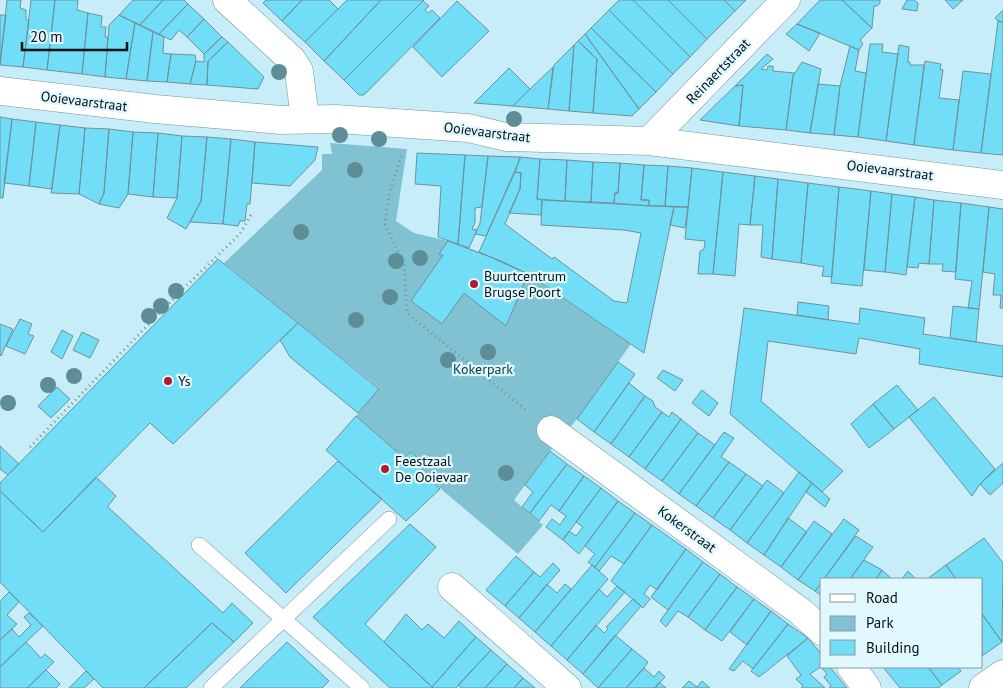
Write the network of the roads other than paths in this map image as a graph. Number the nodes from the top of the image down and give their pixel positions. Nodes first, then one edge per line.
1 (227, 0) edge
2 (786, 0) edge
3 (0, 92) edge
4 (305, 119) junction
5 (650, 141) junction
6 (1003, 185) edge
7 (551, 430) road end
8 (389, 519) dead end
9 (199, 544) dead end
10 (452, 587) dead end
11 (283, 618) junction
12 (820, 629) edge
13 (852, 668) edge
14 (1003, 674) edge
15 (356, 686) edge
16 (211, 688) edge
17 (567, 688) edge
18 (867, 688) edge
19 (983, 688) edge

1 - 4 street
2 - 5 street, Reinaertstraat
3 - 4 street, Ooievaarstraat
4 - 5 street, Ooievaarstraat
5 - 6 street, Ooievaarstraat
7 - 12 street, Kokerstraat
8 - 11 lane
9 - 11 lane
10 - 17 street
11 - 15 lane
11 - 16 lane
13 - 18 street
14 - 19 street

